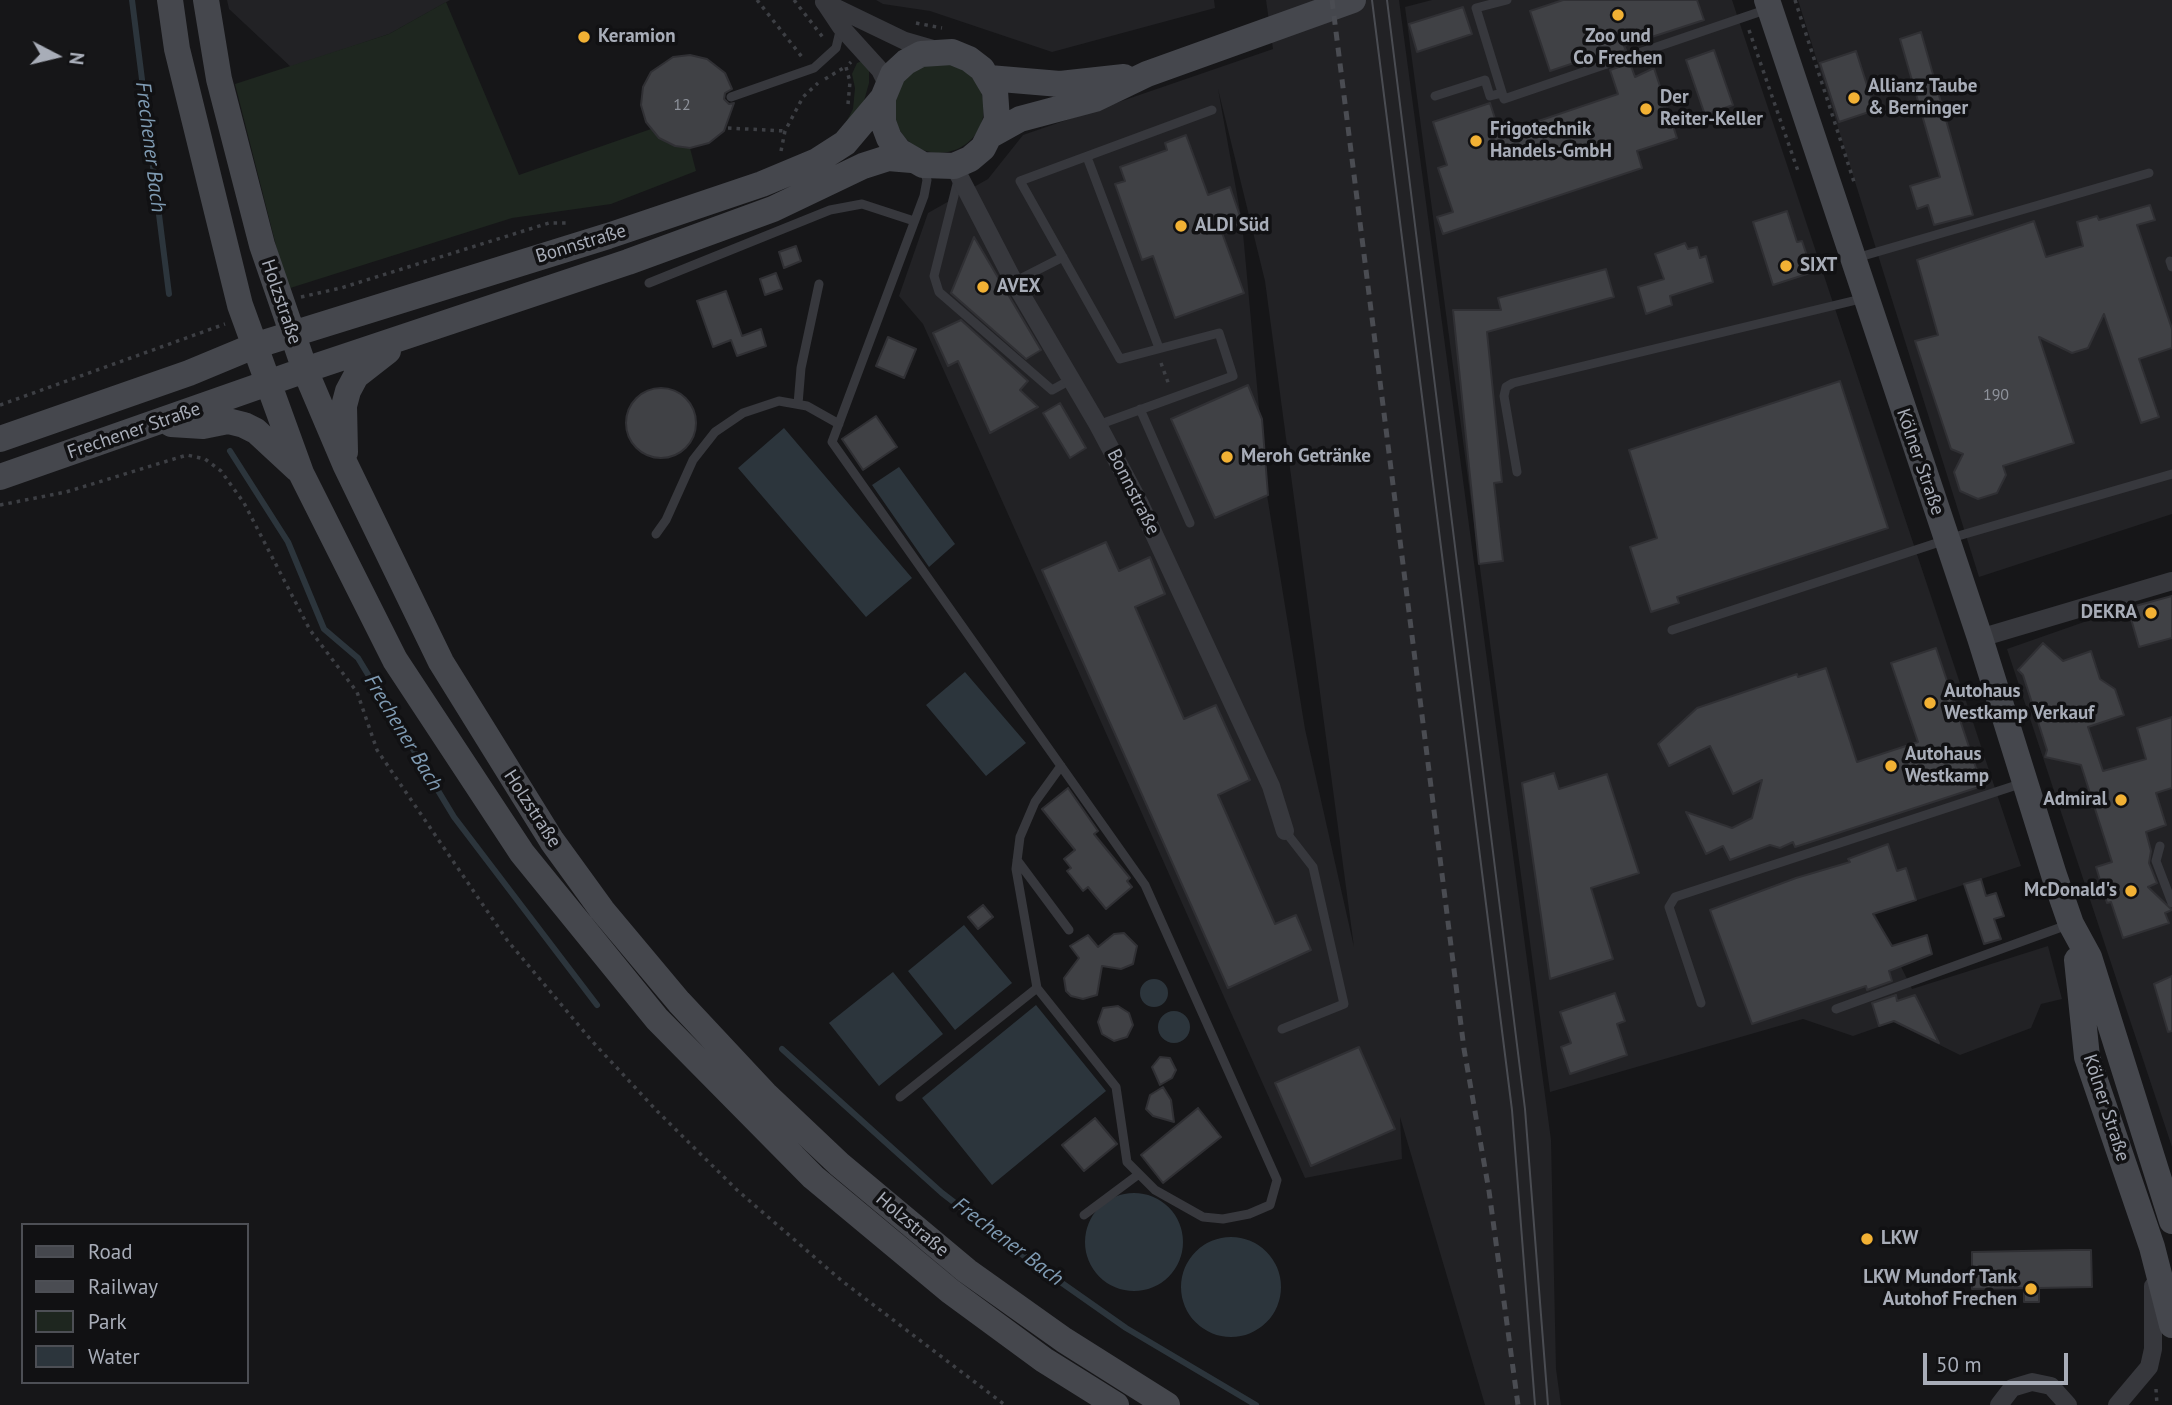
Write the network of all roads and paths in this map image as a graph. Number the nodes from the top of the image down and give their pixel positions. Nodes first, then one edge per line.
1 (170, 0) edge
2 (206, 0) edge
3 (757, 0) edge
4 (794, 0) edge
5 (1353, 0) edge
6 (1507, 0) edge
7 (823, 1) edge
8 (1777, 3) edge
9 (911, 22) dead end
10 (841, 27) junction
11 (944, 40) junction
12 (836, 48) junction
13 (864, 52) junction
14 (846, 67) junction
15 (809, 71) junction
16 (1147, 74) junction
17 (989, 78) junction
18 (817, 83) junction
19 (885, 91) junction
20 (1502, 93) junction
21 (1435, 96) dead end
22 (731, 97) dead end
23 (1212, 110) dead end
24 (846, 111) dead end
25 (728, 128) dead end
26 (785, 131) junction
27 (993, 134) junction
28 (1087, 157) junction
29 (779, 162) dead end
30 (918, 163) junction
31 (956, 172) junction
32 (2149, 173) dead end
33 (1858, 194) dead end
34 (914, 221) junction
35 (575, 222) dead end
36 (1063, 257) junction
37 (1854, 259) junction
38 (1014, 282) junction
39 (649, 283) dead end
40 (819, 284) dead end
41 (1867, 298) junction
42 (280, 305) junction
43 (244, 317) junction
44 (290, 334) junction
45 (411, 337) junction
46 (254, 346) junction
47 (1158, 349) junction
48 (305, 370) junction
49 (1072, 379) junction
50 (268, 384) junction
51 (1174, 397) junction
52 (798, 404) junction
53 (0, 405) edge
54 (1140, 409) junction
55 (158, 423) junction
56 (839, 424) junction
57 (1098, 425) junction
58 (0, 439) edge
59 (345, 464) junction
60 (1517, 472) dead end
61 (301, 473) junction
62 (2172, 474) edge
63 (0, 477) edge
64 (0, 505) edge
65 (1190, 523) dead end
66 (656, 534) dead end
67 (1947, 539) junction
68 (2172, 581) edge
69 (1672, 630) dead end
70 (1980, 638) junction
71 (1061, 766) junction
72 (2025, 782) junction
73 (1285, 831) joint
74 (2160, 846) dead end
75 (1017, 860) junction
76 (2172, 903) edge
77 (2071, 924) junction
78 (1069, 930) dead end
79 (1037, 988) junction
80 (1701, 1003) dead end
81 (1836, 1009) dead end
82 (1282, 1030) dead end
83 (900, 1097) dead end
84 (1139, 1174) junction
85 (1084, 1215) dead end
86 (2172, 1222) edge
87 (2152, 1247) junction
88 (2172, 1325) edge
89 (2159, 1382) dead end
90 (1005, 1405) edge
91 (1116, 1405) edge
92 (1167, 1405) edge
93 (1999, 1405) edge
94 (2068, 1405) edge
95 (2117, 1405) edge
96 (2158, 1405) edge

1 - 43 main road, Holzstraße
2 - 42 main road, Holzstraße
3 - 15 path
4 - 12 path
5 - 16 main road
6 - 20 lane
7 - 10 street
7 - 11 street
8 - 20 lane
8 - 33 path
8 - 37 main road, Kölner Straße
9 - 11 path
10 - 12 lane
10 - 13 street
11 - 17 main road
11 - 19 main road
12 - 14 path
12 - 15 lane
13 - 14 path
13 - 19 street
14 - 18 path
14 - 24 path
15 - 18 path
15 - 22 lane
16 - 17 main road
16 - 27 main road
17 - 27 main road
18 - 26 path
19 - 30 main road
19 - 44 main road, Bonnstraße
20 - 21 lane
23 - 28 lane
25 - 26 path
26 - 29 path
27 - 31 main road
28 - 36 lane
28 - 47 lane
30 - 31 main road
30 - 34 lane
30 - 45 main road, Bonnstraße
31 - 38 street, Bonnstraße
31 - 49 lane
32 - 37 lane
34 - 39 lane
34 - 56 lane
35 - 42 path
36 - 38 lane
36 - 47 lane
37 - 41 main road, Kölner Straße
38 - 49 street, Bonnstraße
40 - 52 lane
41 - 60 lane
41 - 67 main road, Kölner Straße
42 - 44 main road, Holzstraße
43 - 46 main road, Holzstraße
43 - 53 path
44 - 46 main road, Bonnstraße
44 - 48 main road, Holzstraße
45 - 48 main road, Bonnstraße
45 - 59 main road
46 - 50 main road, Holzstraße
46 - 58 main road, Frechener Straße
47 - 51 path
47 - 51 lane
48 - 50 main road, Bonnstraße
48 - 59 main road, Holzstraße
49 - 57 street, Bonnstraße
50 - 55 main road, Frechener Straße
50 - 61 main road, Holzstraße
51 - 54 lane
52 - 56 lane
52 - 66 lane
54 - 57 lane
54 - 65 lane
55 - 61 main road
55 - 63 main road, Frechener Straße
56 - 71 lane
57 - 73 street, Bonnstraße
59 - 92 main road, Holzstraße
61 - 91 main road, Holzstraße
62 - 67 lane
64 - 90 path
67 - 69 lane
67 - 70 main road, Kölner Straße
68 - 70 street
70 - 72 main road, Kölner Straße
71 - 75 lane
71 - 84 lane
72 - 77 main road, Kölner Straße
72 - 80 lane
73 - 82 lane
74 - 76 lane
75 - 78 lane
75 - 79 lane
77 - 81 lane
77 - 86 main road, Kölner Straße
77 - 87 main road, Kölner Straße
79 - 83 lane
79 - 84 lane
84 - 85 lane
87 - 88 main road, Kölner Straße
87 - 95 street, Kölner Straße
89 - 96 path
93 - 94 street

